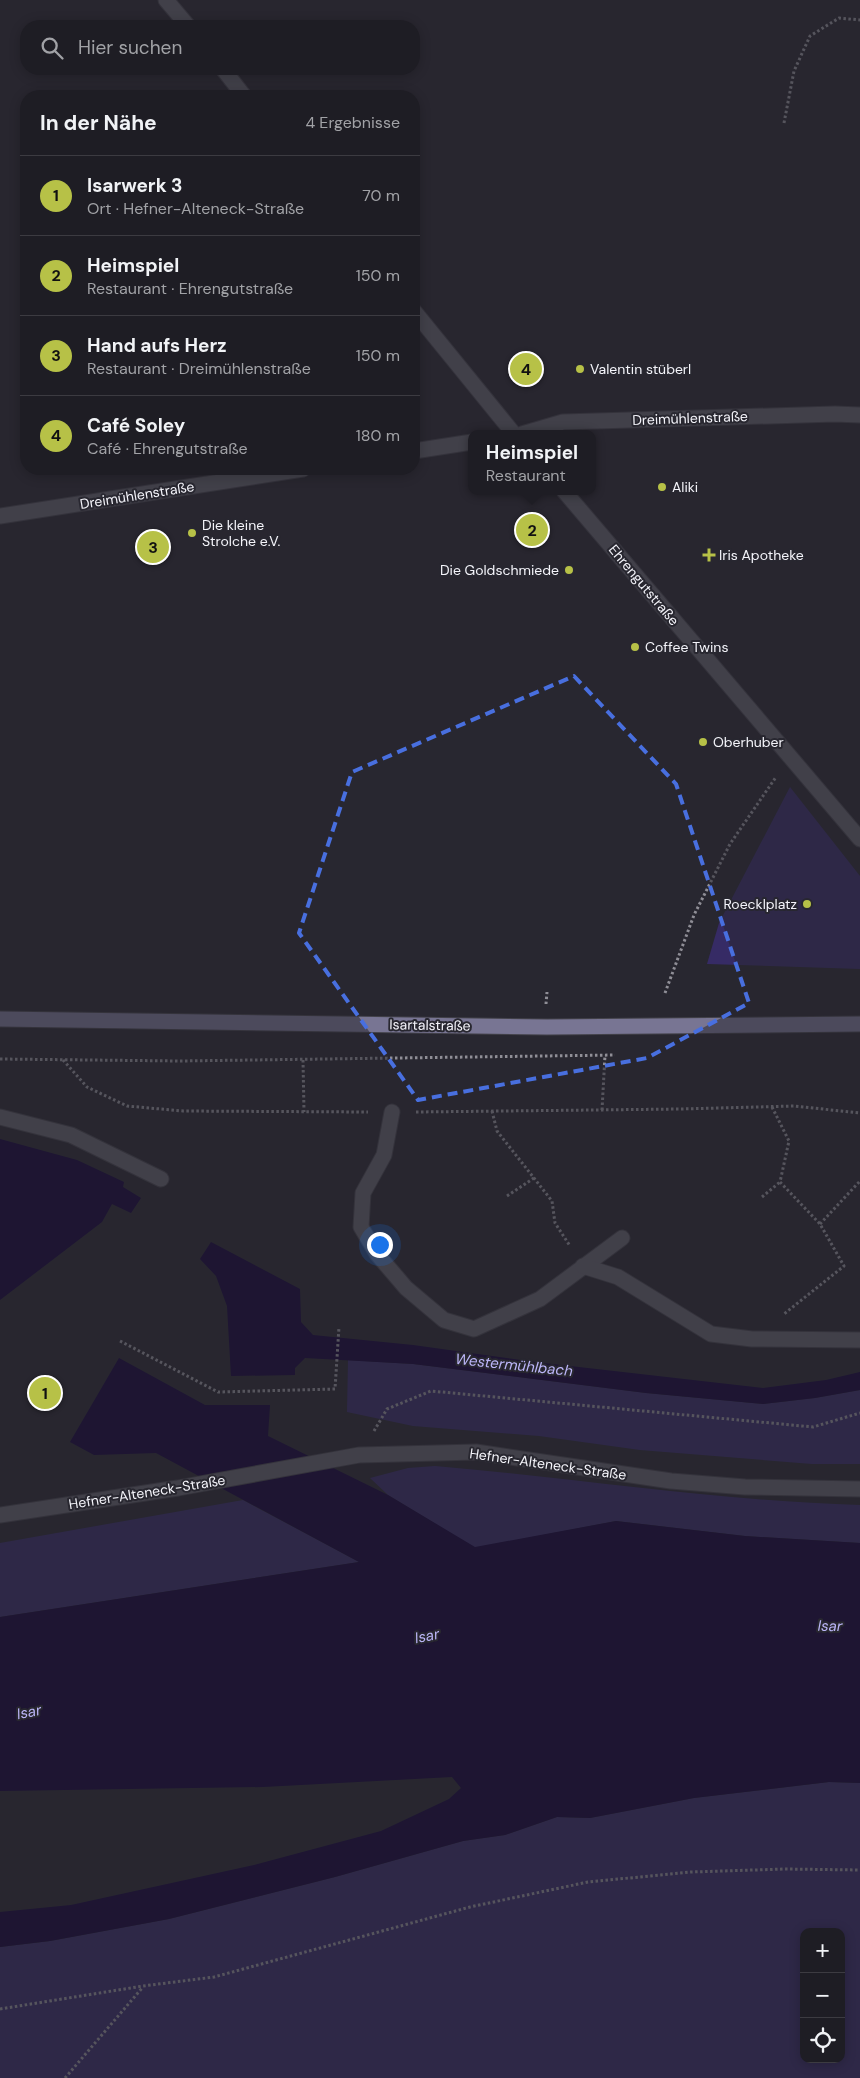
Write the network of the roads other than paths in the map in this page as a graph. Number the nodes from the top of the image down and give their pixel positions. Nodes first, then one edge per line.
1 (166, 0) edge
2 (183, 20) edge
3 (228, 75) edge
4 (239, 90) edge
5 (420, 318) edge
6 (860, 415) edge
7 (511, 430) edge
8 (536, 430) edge
9 (468, 443) edge
10 (420, 450) edge
11 (264, 475) edge
12 (567, 495) edge
13 (0, 516) edge
14 (860, 840) edge
15 (0, 1019) edge
16 (860, 1024) edge
17 (392, 1112) road end
18 (0, 1117) edge
19 (161, 1179) dead end
20 (622, 1238) dead end
21 (583, 1266) junction
22 (860, 1340) edge
23 (860, 1489) edge
24 (0, 1515) edge

1 - 2 street
3 - 4 street
5 - 7 street
6 - 8 street, Dreimühlenstraße
9 - 10 street
11 - 13 street, Dreimühlenstraße
12 - 14 street, Ehrengutstraße
15 - 16 main road, Isartalstraße
17 - 21 street
18 - 19 street
20 - 21 street
21 - 22 street
23 - 24 street, Hefner-Alteneck-Straße

